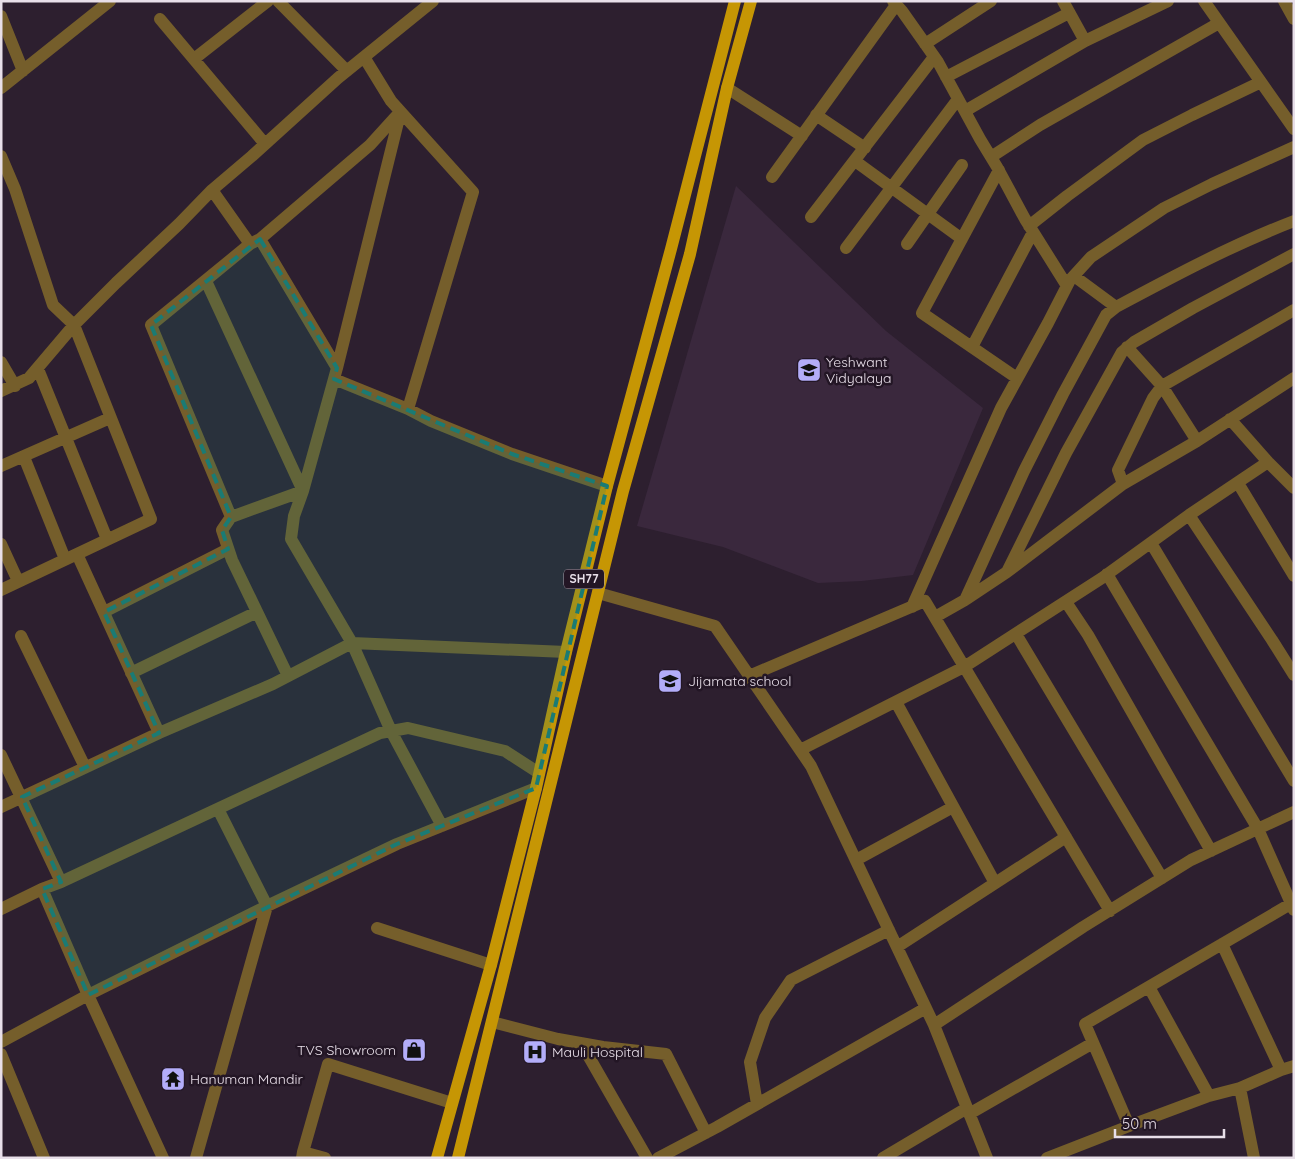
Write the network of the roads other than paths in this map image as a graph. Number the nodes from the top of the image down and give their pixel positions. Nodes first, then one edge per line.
1 (110, 1) edge
2 (268, 1) edge
3 (278, 1) edge
4 (433, 1) edge
5 (735, 1) edge
6 (751, 1) edge
7 (991, 1) edge
8 (1062, 1) edge
9 (1168, 1) edge
10 (1204, 1) edge
11 (1284, 1) edge
12 (895, 3) edge
13 (1069, 13) junction
14 (1, 16) edge
15 (160, 19) dead end
16 (1294, 19) edge
17 (1219, 23) junction
18 (1085, 41) junction
19 (925, 44) junction
20 (364, 57) junction
21 (934, 57) junction
22 (194, 59) junction
23 (22, 71) junction
24 (347, 71) junction
25 (946, 77) junction
26 (1261, 82) junction
27 (1, 88) edge
28 (727, 88) junction
29 (958, 99) junction
30 (965, 111) junction
31 (400, 112) junction
32 (816, 115) junction
33 (1294, 129) edge
34 (802, 136) junction
35 (265, 144) junction
36 (1294, 147) edge
37 (864, 148) junction
38 (1, 156) edge
39 (991, 157) junction
40 (855, 161) junction
41 (962, 165) dead end
42 (999, 170) junction
43 (772, 176) dead end
44 (891, 187) junction
45 (212, 190) junction
46 (928, 214) junction
47 (811, 218) dead end
48 (1294, 221) edge
49 (1031, 229) junction
50 (962, 239) junction
51 (255, 241) junction
52 (907, 244) dead end
53 (846, 248) dead end
54 (1294, 254) edge
55 (206, 281) junction
56 (1070, 281) junction
57 (1116, 306) junction
58 (1294, 310) edge
59 (74, 325) junction
60 (972, 347) junction
61 (1127, 347) junction
62 (1, 362) edge
63 (38, 369) junction
64 (336, 373) junction
65 (1017, 378) junction
66 (1294, 378) edge
67 (15, 386) junction
68 (1162, 386) junction
69 (1, 391) edge
70 (408, 408) junction
71 (110, 418) junction
72 (1230, 419) junction
73 (66, 438) junction
74 (1198, 441) junction
75 (24, 457) junction
76 (1268, 462) junction
77 (1, 466) edge
78 (1238, 482) junction
79 (1123, 484) junction
80 (607, 486) junction
81 (1294, 488) edge
82 (303, 491) junction
83 (1189, 516) junction
84 (232, 518) junction
85 (107, 539) junction
86 (1151, 543) junction
87 (1, 544) edge
88 (228, 548) junction
89 (77, 554) junction
90 (64, 559) junction
91 (1008, 572) junction
92 (1108, 574) junction
93 (1294, 576) edge
94 (18, 582) junction
95 (1, 590) edge
96 (598, 593) junction
97 (965, 600) junction
98 (1066, 602) junction
99 (912, 607) junction
100 (104, 612) junction
101 (257, 612) junction
102 (935, 617) junction
103 (1016, 634) junction
104 (21, 636) dead end
105 (352, 643) junction
106 (566, 652) junction
107 (964, 667) junction
108 (132, 673) junction
109 (1294, 675) edge
110 (288, 676) junction
111 (749, 676) junction
112 (896, 702) junction
113 (391, 731) junction
114 (159, 733) junction
115 (800, 750) junction
116 (1, 755) edge
117 (85, 767) junction
118 (539, 774) junction
119 (1294, 782) edge
120 (536, 788) junction
121 (22, 797) junction
122 (1, 807) edge
123 (953, 807) junction
124 (218, 809) junction
125 (1294, 812) edge
126 (442, 826) junction
127 (1258, 829) junction
128 (1066, 837) junction
129 (1211, 851) junction
130 (856, 860) junction
131 (1162, 878) junction
132 (61, 882) junction
133 (995, 884) junction
134 (42, 889) junction
135 (1293, 905) edge
136 (267, 906) junction
137 (1, 909) edge
138 (1110, 911) junction
139 (377, 928) dead end
140 (889, 930) junction
141 (1222, 944) junction
142 (897, 948) junction
143 (491, 965) junction
144 (1149, 987) junction
145 (88, 995) junction
146 (926, 1008) junction
147 (492, 1022) junction
148 (934, 1025) junction
149 (1, 1042) edge
150 (1094, 1042) junction
151 (581, 1043) junction
152 (1, 1054) edge
153 (1294, 1066) edge
154 (1281, 1070) junction
155 (1240, 1088) junction
156 (1209, 1096) junction
157 (452, 1103) junction
158 (757, 1104) junction
159 (968, 1111) junction
160 (1129, 1126) junction
161 (706, 1133) junction
162 (303, 1155) edge
163 (44, 1158) edge
164 (163, 1158) edge
165 (196, 1158) edge
166 (325, 1158) edge
167 (438, 1158) edge
168 (458, 1158) edge
169 (647, 1158) edge
170 (658, 1158) edge
171 (883, 1158) edge
172 (987, 1158) edge
173 (1047, 1158) edge
174 (1254, 1158) edge

1 - 23 street
2 - 22 street
3 - 24 street
4 - 20 street
5 - 80 main road, SH77
6 - 28 main road, SH77
7 - 19 street
8 - 13 street
9 - 18 street
10 - 17 street
11 - 16 street
12 - 19 street
12 - 32 street
13 - 18 street
13 - 25 street
14 - 23 street
15 - 22 street
17 - 26 street
17 - 39 street
18 - 30 street
19 - 21 street
20 - 24 street
20 - 31 street
21 - 25 street
21 - 37 street
22 - 35 street
23 - 27 street
24 - 35 street
25 - 29 street
26 - 33 street
26 - 49 street
28 - 34 street
28 - 96 main road, SH77
29 - 30 street
29 - 44 street
30 - 39 street
31 - 51 street
31 - 64 street
31 - 70 street
32 - 34 street
32 - 37 street
34 - 43 street
35 - 45 street
36 - 56 street
37 - 40 street
38 - 59 street
39 - 42 street
40 - 44 street
40 - 47 street
41 - 46 street
42 - 49 street
42 - 50 street
44 - 46 street
44 - 53 street
45 - 51 street
45 - 59 street
46 - 50 street
46 - 52 street
48 - 57 street
49 - 56 street
49 - 60 street
50 - 60 street
51 - 55 street
51 - 64 street
54 - 61 street
55 - 82 street
55 - 84 street
56 - 57 street
56 - 65 street
57 - 97 street
58 - 68 street
59 - 63 street
59 - 71 street
60 - 65 street
61 - 68 street
61 - 91 street
62 - 67 street
63 - 67 street
63 - 73 street
64 - 70 street
64 - 82 street
65 - 99 street
66 - 72 street
67 - 69 street
68 - 74 street
68 - 79 street
70 - 80 street
71 - 73 street
71 - 85 street
72 - 74 street
72 - 76 street
73 - 75 street
73 - 85 street
74 - 79 street
75 - 77 street
75 - 90 street
76 - 78 street
76 - 81 street
78 - 83 street
78 - 93 street
79 - 91 street
80 - 106 main road, SH77
82 - 84 street
82 - 105 street
83 - 86 street
83 - 109 street
84 - 88 street
85 - 89 street
86 - 92 street
86 - 119 street
87 - 94 street
88 - 100 street
88 - 101 street
89 - 90 street
89 - 100 street
90 - 94 street
91 - 97 street
92 - 98 street
92 - 127 street
94 - 95 street
96 - 111 street
96 - 147 main road, SH77
97 - 102 street
98 - 103 street
98 - 129 street
99 - 102 street
99 - 111 street
100 - 108 street
101 - 108 street
101 - 110 street
102 - 107 street
103 - 107 street
103 - 131 street
104 - 117 street
105 - 106 street
105 - 110 street
105 - 113 street
106 - 118 main road, SH77
107 - 112 street
107 - 128 street
108 - 114 street
110 - 114 street
111 - 115 street
112 - 115 street
112 - 123 street
113 - 118 street
113 - 124 street
113 - 126 street
114 - 117 street
115 - 130 street
116 - 121 street
117 - 121 street
118 - 120 main road, SH77
120 - 126 street
120 - 143 main road, SH77
121 - 122 street
121 - 132 street
123 - 130 street
123 - 133 street
124 - 132 street
124 - 136 street
125 - 127 street
126 - 136 street
127 - 129 street
127 - 135 street
128 - 133 street
128 - 138 street
129 - 131 street
130 - 140 street
131 - 138 street
132 - 134 street
133 - 142 street
134 - 137 street
134 - 145 street
135 - 141 street
136 - 145 street
136 - 165 street
138 - 148 street
139 - 143 street
140 - 142 street
140 - 158 street
141 - 144 street
141 - 154 street
142 - 146 street
143 - 157 main road, SH77
144 - 150 street
144 - 156 street
145 - 149 street
145 - 164 street
146 - 148 street
146 - 158 street
147 - 151 street
147 - 168 main road, SH77
148 - 159 street
150 - 159 street
150 - 160 street
151 - 161 street
151 - 169 street
152 - 163 street
153 - 154 street
154 - 155 street
155 - 156 street
155 - 174 street
156 - 160 street
157 - 162 street
157 - 167 main road, SH77
158 - 161 street
159 - 171 street
159 - 172 street
160 - 173 street
161 - 170 street
162 - 166 street

